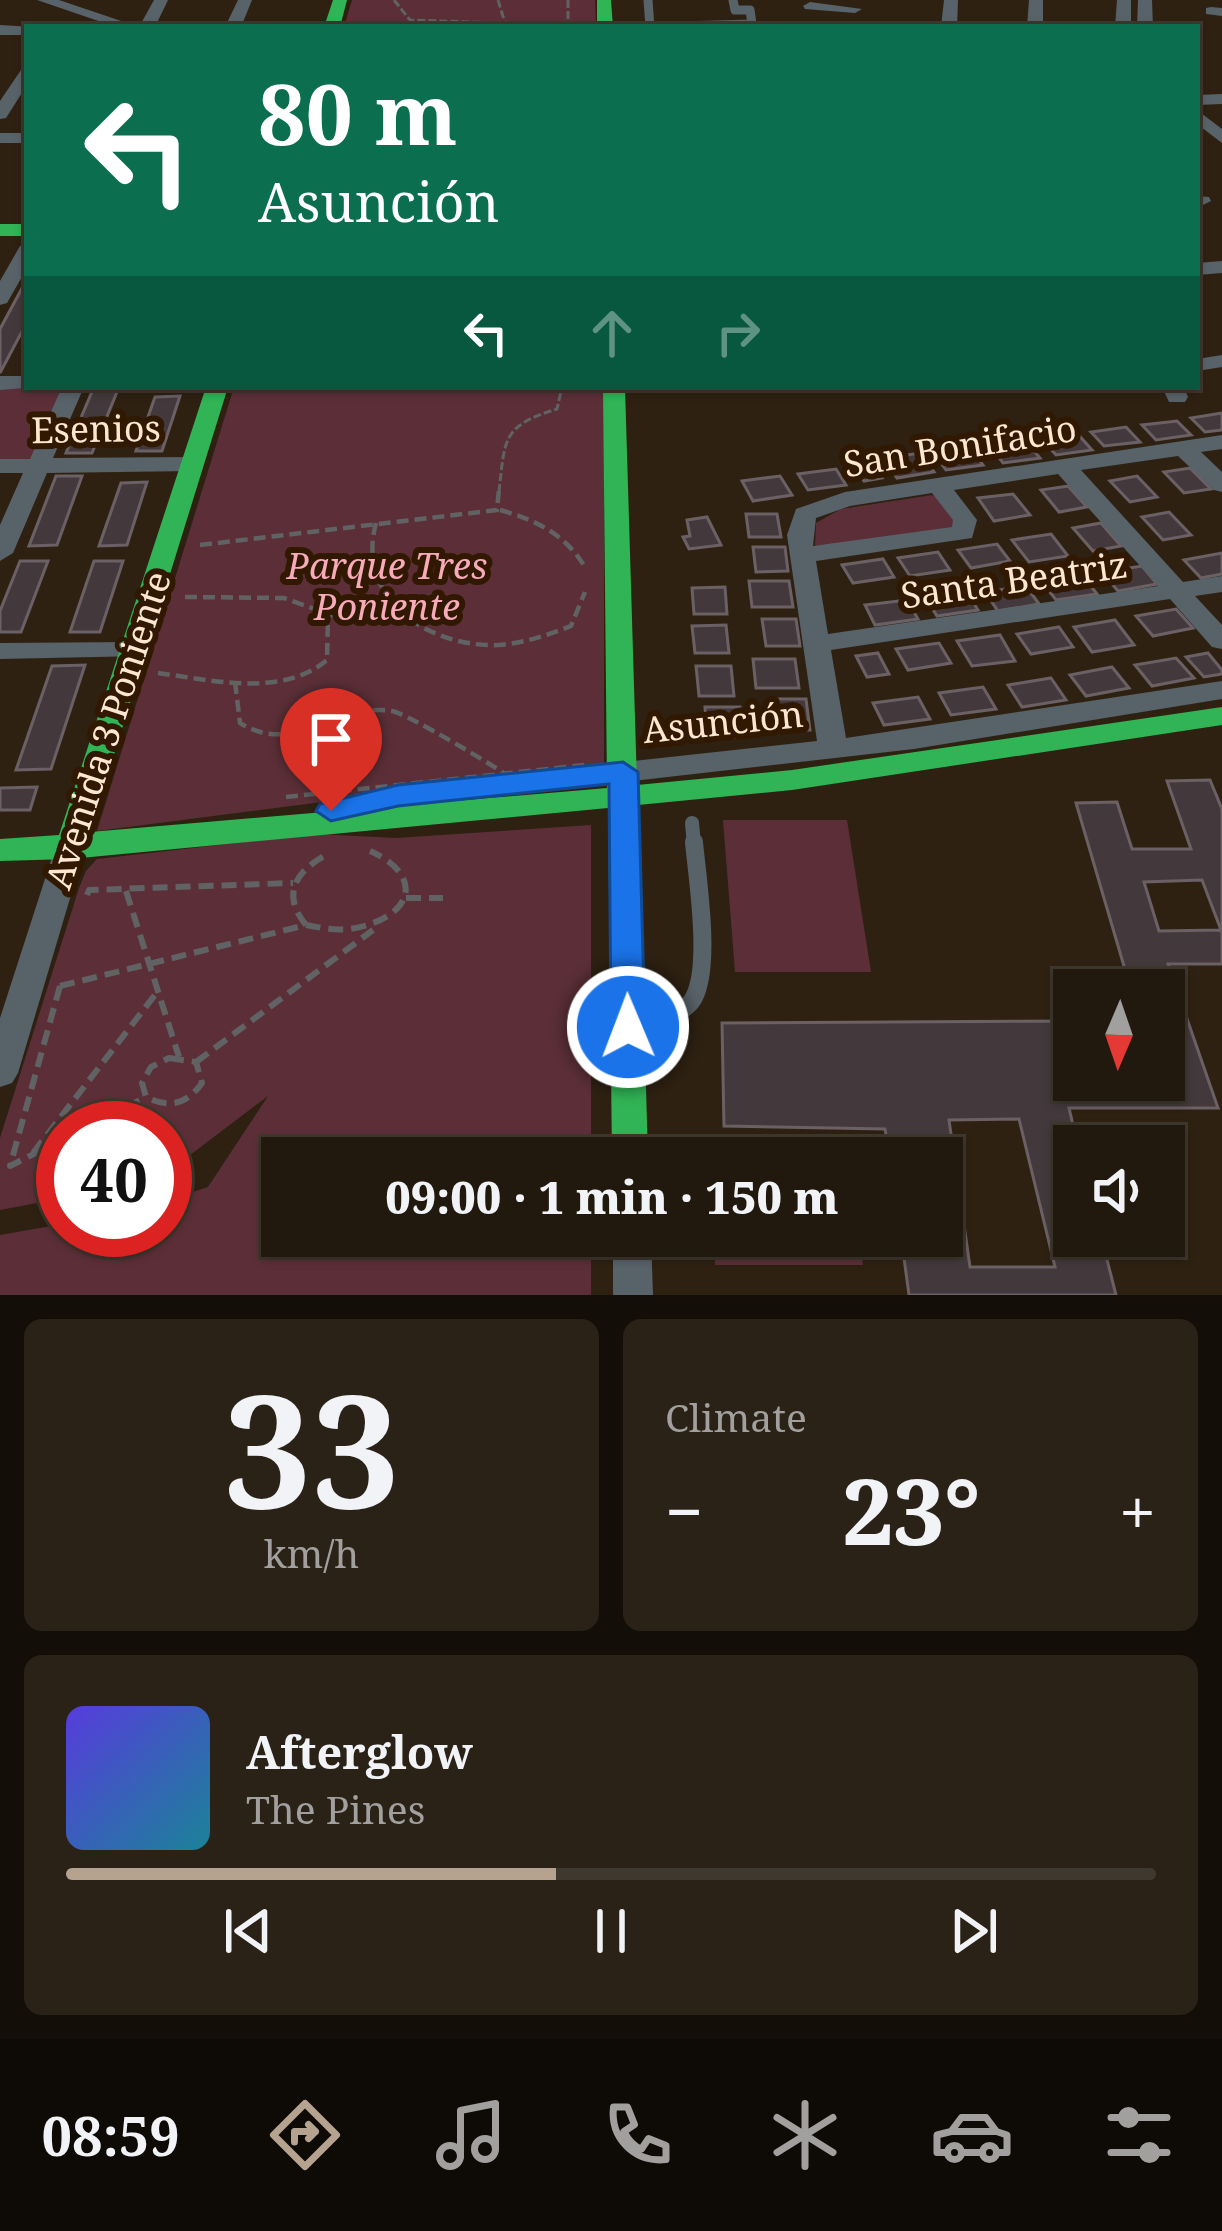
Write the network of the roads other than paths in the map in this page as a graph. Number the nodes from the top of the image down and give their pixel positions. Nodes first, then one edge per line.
1 (44, 0) edge
2 (733, 0) edge
3 (73, 4) edge
4 (809, 6) dead end
5 (856, 12) edge
6 (124, 24) edge
7 (752, 24) edge
8 (19, 98) edge
9 (1200, 112) edge
10 (0, 114) edge
11 (1222, 138) edge
12 (24, 255) edge
13 (0, 299) edge
14 (73, 390) edge
15 (216, 390) edge
16 (614, 390) edge
17 (1222, 442) edge
18 (1183, 448) junction
19 (192, 464) junction
20 (0, 466) edge
21 (38, 466) junction
22 (1064, 466) junction
23 (938, 484) junction
24 (1222, 485) edge
25 (0, 553) edge
26 (802, 555) junction
27 (1222, 584) edge
28 (1178, 592) junction
29 (1222, 641) edge
30 (817, 644) junction
31 (0, 651) edge
32 (140, 659) junction
33 (1222, 690) edge
34 (1222, 716) edge
35 (833, 749) junction
36 (624, 785) junction
37 (692, 824) dead end
38 (233, 833) junction
39 (70, 848) junction
40 (0, 850) edge
41 (628, 1027) junction
42 (0, 1073) edge
43 (630, 1137) edge
44 (632, 1257) edge
45 (633, 1295) edge

1 - 3 street
2 - 7 lane
3 - 6 street
4 - 5 street
8 - 10 street
9 - 11 street
12 - 13 street
14 - 21 street
15 - 19 street, Avenida 3 Poniente
16 - 36 street
17 - 18 street, San Bonifacio
18 - 22 street, San Bonifacio
18 - 24 street
19 - 21 street, Esenios
19 - 32 street, Avenida 3 Poniente
20 - 21 street, Esenios
21 - 25 street
22 - 23 street, San Bonifacio
22 - 28 street
23 - 26 street, San Bonifacio
23 - 26 street
26 - 30 street
27 - 28 street, Santa Beatriz
28 - 29 street
28 - 30 street, Santa Beatriz
30 - 35 street
31 - 32 street
32 - 39 street, Avenida 3 Poniente
33 - 35 street, Asunción
34 - 36 street, Asunción
35 - 36 street, Asunción
36 - 38 street, Asunción
36 - 38 street, Asunción
36 - 41 street
37 - 41 lane
38 - 39 street, Asunción
39 - 40 street, Asunción
39 - 42 street, Avenida 3 Poniente
41 - 43 street
44 - 45 street

